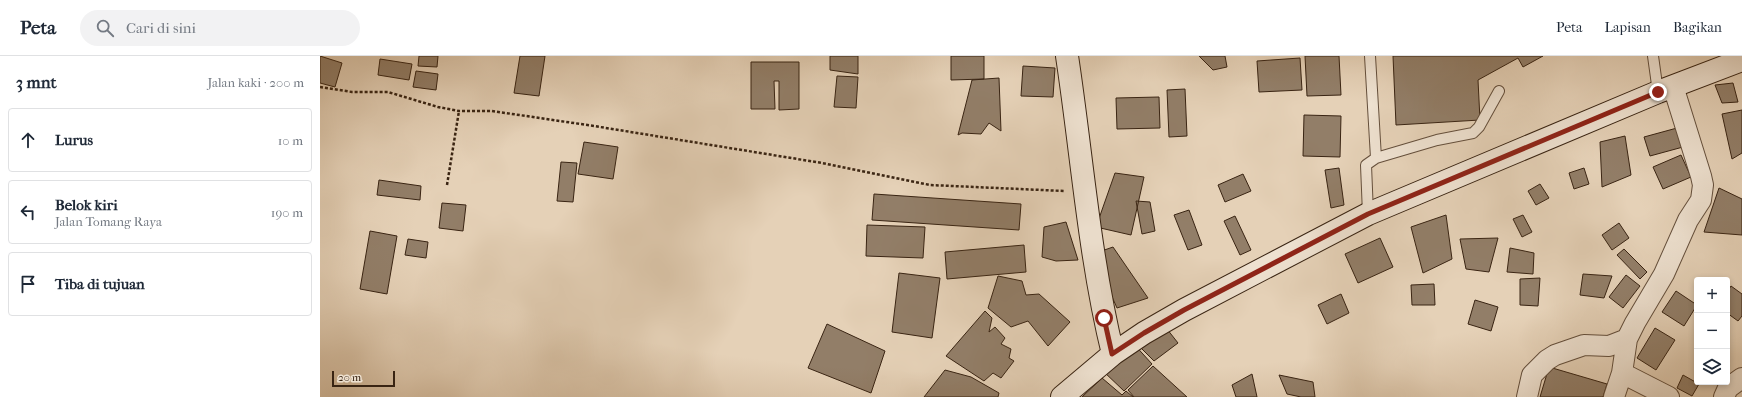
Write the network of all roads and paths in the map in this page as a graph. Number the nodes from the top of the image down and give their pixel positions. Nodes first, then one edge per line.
1 (1066, 56) edge
2 (1370, 56) edge
3 (1653, 56) edge
4 (1734, 60) edge
5 (320, 87) edge
6 (1665, 89) junction
7 (1499, 91) dead end
8 (458, 111) junction
9 (1374, 159) junction
10 (447, 185) dead end
11 (1085, 191) junction
12 (1371, 213) junction
13 (1627, 339) junction
14 (1112, 354) junction
15 (1622, 373) junction
16 (1742, 378) edge
17 (1062, 397) edge
18 (1527, 397) edge
19 (1614, 397) edge
20 (1669, 397) edge
21 (1724, 397) edge

1 - 11 main road
2 - 9 lane
3 - 6 lane
4 - 6 main road
5 - 8 path
6 - 12 main road
6 - 13 street
7 - 9 lane
8 - 10 path
8 - 11 path
9 - 12 lane
11 - 14 main road
12 - 14 main road
13 - 15 street
13 - 18 street
14 - 17 main road
15 - 19 street
15 - 20 street
16 - 21 street

